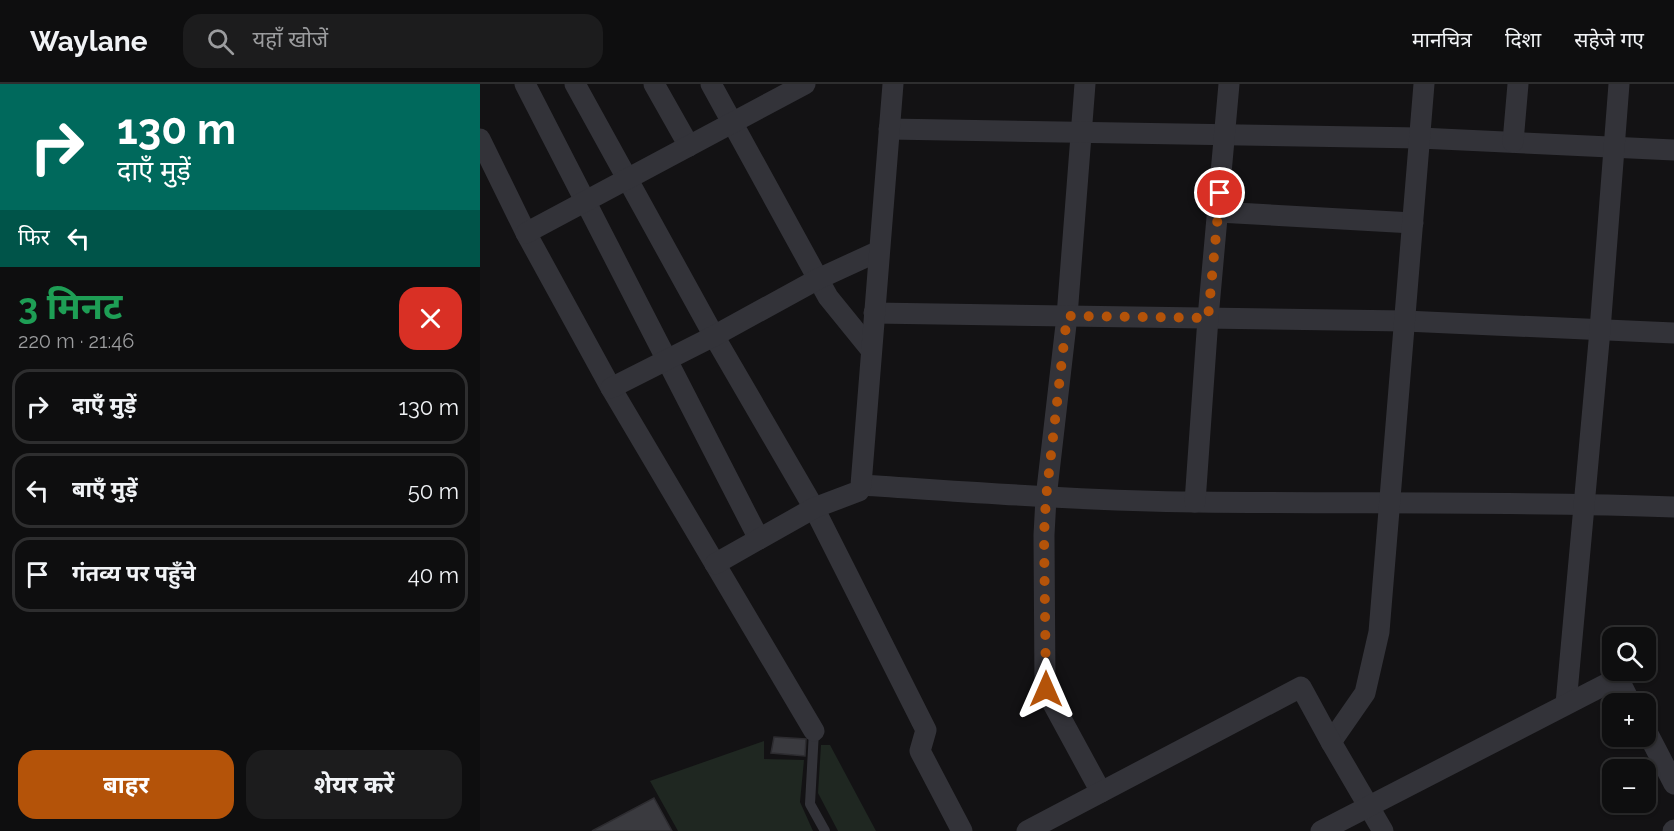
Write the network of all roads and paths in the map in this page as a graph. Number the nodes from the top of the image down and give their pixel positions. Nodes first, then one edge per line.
1 (525, 84) edge
2 (575, 84) edge
3 (654, 84) edge
4 (711, 84) edge
5 (805, 84) edge
6 (893, 84) edge
7 (1085, 84) edge
8 (1229, 84) edge
9 (1424, 84) edge
10 (1518, 84) edge
11 (1619, 84) edge
12 (732, 123) junction
13 (889, 129) junction
14 (1082, 132) junction
15 (1225, 135) junction
16 (1420, 138) junction
17 (480, 139) edge
18 (1513, 142) junction
19 (689, 146) junction
20 (1614, 147) junction
21 (1674, 150) edge
22 (628, 178) junction
23 (585, 201) junction
24 (1218, 212) junction
25 (1413, 223) junction
26 (526, 233) junction
27 (879, 251) junction
28 (818, 279) junction
29 (874, 313) junction
30 (1067, 316) junction
31 (1208, 318) junction
32 (1405, 321) junction
33 (1600, 330) junction
34 (1674, 333) edge
35 (714, 336) junction
36 (872, 350) junction
37 (667, 359) junction
38 (611, 388) junction
39 (861, 484) junction
40 (1046, 498) junction
41 (1195, 502) junction
42 (1390, 503) junction
43 (1583, 504) junction
44 (1674, 507) edge
45 (814, 508) junction
46 (759, 539) junction
47 (715, 564) junction
48 (1626, 693) edge
49 (1566, 704) junction
50 (814, 731) joint
51 (1331, 742) junction
52 (1655, 747) edge
53 (1674, 784) edge
54 (1101, 792) junction
55 (1369, 806) junction
56 (825, 831) edge
57 (962, 831) edge
58 (1027, 831) edge
59 (1321, 831) edge
60 (1383, 831) edge

1 - 23 street
2 - 22 street
3 - 19 street
4 - 12 street
5 - 12 street
6 - 13 street
7 - 14 street
8 - 15 street
9 - 16 street
10 - 18 street
11 - 20 street
12 - 19 street
12 - 28 street
13 - 14 street
13 - 27 street
14 - 15 street
14 - 30 street
15 - 16 street
15 - 24 street
16 - 18 street
16 - 25 street
17 - 26 street
18 - 20 street
19 - 22 street
20 - 21 street
20 - 33 street
22 - 23 street
22 - 35 street
23 - 26 street
23 - 37 street
24 - 25 street
24 - 31 street
25 - 32 street
26 - 38 street
27 - 28 street
27 - 29 street
28 - 35 street
28 - 36 street
29 - 30 street
29 - 36 street
30 - 31 street
30 - 40 street
31 - 32 street
31 - 41 street
32 - 33 street
32 - 42 street
33 - 34 street
33 - 43 street
35 - 37 street
35 - 45 street
36 - 39 street
37 - 38 street
37 - 46 street
38 - 47 street
39 - 40 street
39 - 45 street
40 - 41 street
40 - 54 street
41 - 42 street
42 - 43 street
42 - 51 street
43 - 44 street
43 - 49 street
45 - 46 street
45 - 57 street
46 - 47 street
47 - 50 street
48 - 49 street
49 - 55 street
50 - 56 lane
51 - 54 street
51 - 55 street
52 - 53 street
54 - 58 street
55 - 59 street
55 - 60 street

